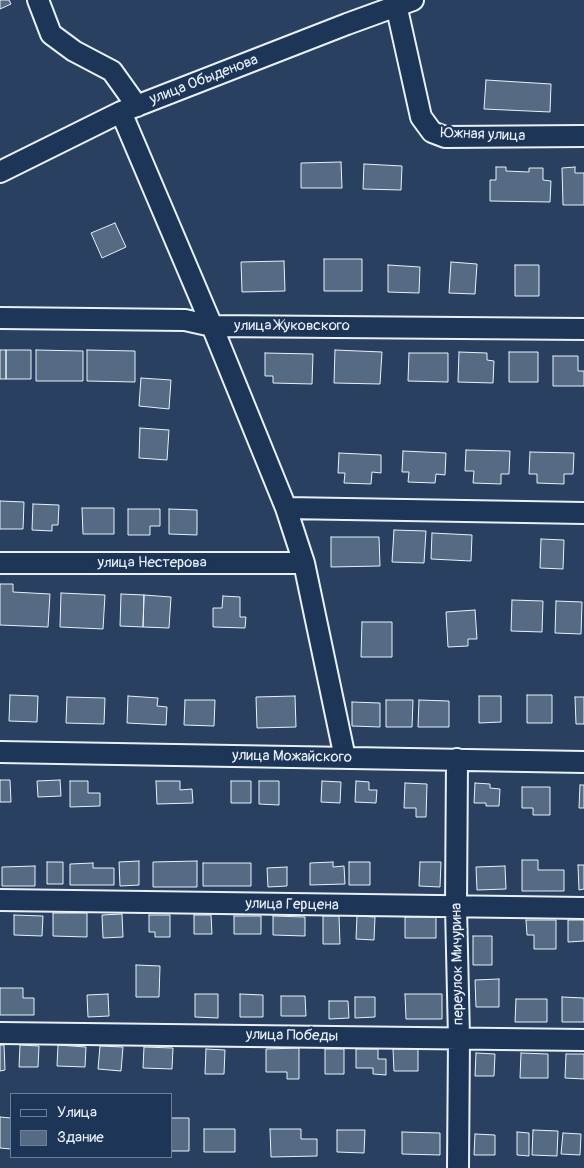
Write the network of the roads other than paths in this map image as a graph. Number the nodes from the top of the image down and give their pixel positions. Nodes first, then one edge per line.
1 (38, 0) edge
2 (401, 2) edge
3 (129, 109) junction
4 (584, 136) edge
5 (0, 172) edge
6 (0, 318) edge
7 (212, 326) junction
8 (584, 329) edge
9 (286, 508) junction
10 (584, 513) edge
11 (0, 563) edge
12 (304, 564) junction
13 (0, 752) edge
14 (345, 758) junction
15 (457, 759) junction
16 (584, 762) edge
17 (0, 900) edge
18 (456, 907) junction
19 (584, 908) edge
20 (0, 1033) edge
21 (459, 1038) junction
22 (584, 1040) edge
23 (458, 1168) edge

1 - 3 street
2 - 3 street, улица Обыденова
2 - 4 street, Южная улица
3 - 5 street, улица Обыденова
3 - 7 street
6 - 7 street, улица Жуковского
7 - 8 street, улица Жуковского
7 - 9 street
9 - 10 street
9 - 12 street
11 - 12 street, улица Нестерова
12 - 14 street
13 - 14 street, улица Можайского
14 - 15 street, улица Можайского
15 - 16 street, улица Можайского
15 - 18 street, переулок Мичурина
17 - 18 street, улица Герцена
18 - 19 street, улица Герцена
18 - 21 street, переулок Мичурина
20 - 21 street, улица Победы
21 - 22 street, улица Победы
21 - 23 street, переулок Мичурина

